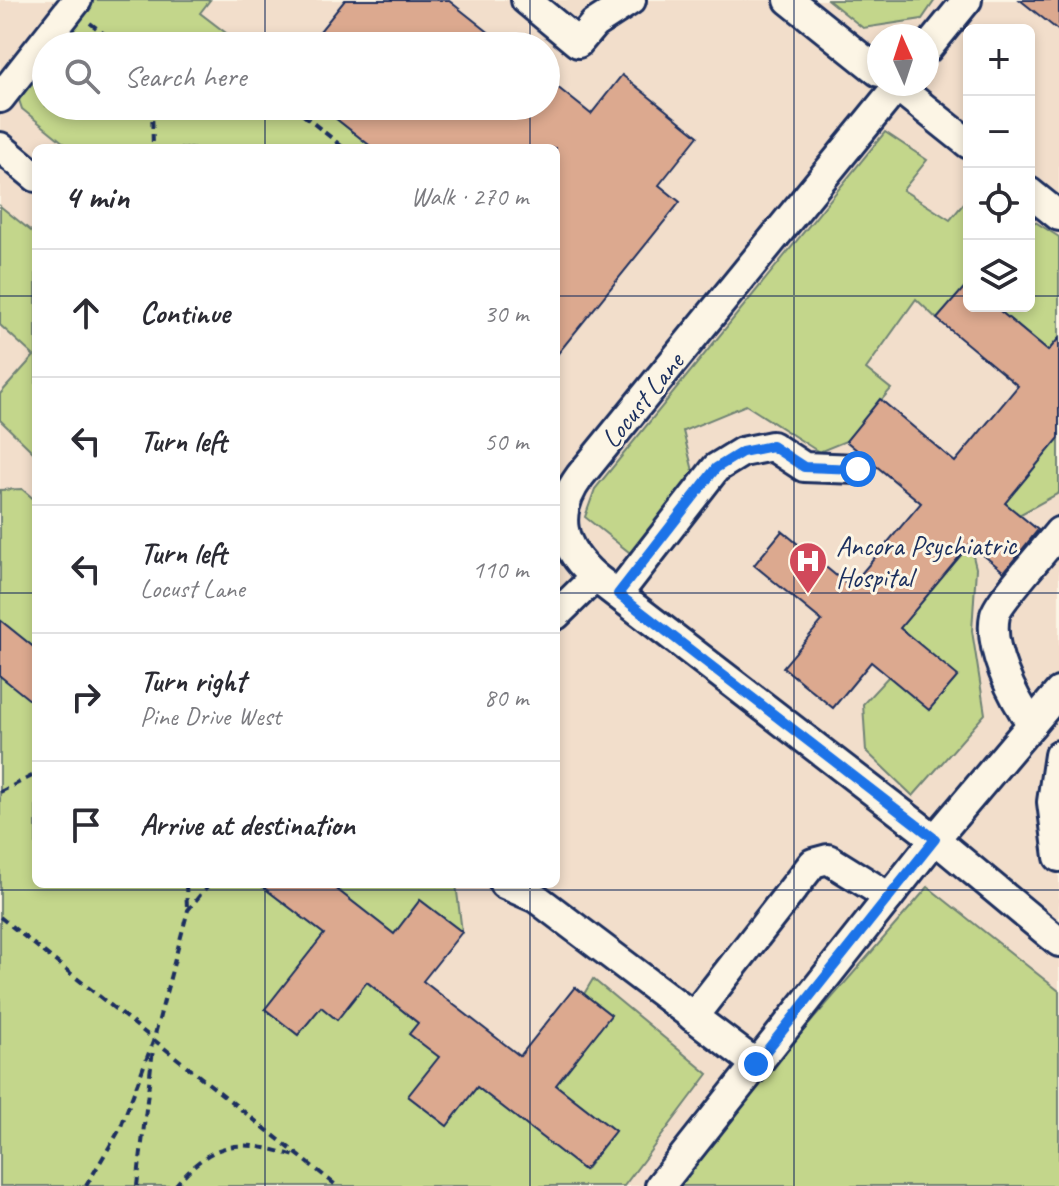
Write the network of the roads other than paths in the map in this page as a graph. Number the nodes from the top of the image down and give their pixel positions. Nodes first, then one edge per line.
1 (77, 0) edge
2 (526, 0) edge
3 (631, 0) edge
4 (789, 0) edge
5 (967, 0) edge
6 (52, 32) edge
7 (939, 34) edge
8 (32, 57) edge
9 (867, 62) edge
10 (881, 96) edge
11 (909, 96) edge
12 (0, 98) edge
13 (963, 139) edge
14 (0, 147) edge
15 (32, 174) edge
16 (1035, 197) edge
17 (1059, 216) edge
18 (858, 469) dead end
19 (1059, 532) edge
20 (595, 577) junction
21 (618, 594) junction
22 (560, 611) edge
23 (1059, 692) edge
24 (1032, 724) junction
25 (1059, 755) edge
26 (935, 839) junction
27 (1059, 857) edge
28 (513, 888) edge
29 (889, 897) junction
30 (1059, 942) edge
31 (693, 1017) junction
32 (756, 1064) junction
33 (660, 1186) edge

1 - 6 lane
2 - 3 lane
4 - 9 lane
5 - 7 lane
8 - 12 lane
10 - 20 lane, Locust Lane
11 - 13 lane
14 - 15 lane
16 - 17 lane
18 - 21 lane
19 - 24 lane
20 - 21 lane, Locust Lane
20 - 22 lane
21 - 26 lane, Locust Lane
23 - 24 lane
24 - 26 lane
25 - 27 lane
26 - 29 lane
26 - 30 lane, Locust Lane
28 - 31 lane
29 - 31 lane
29 - 32 lane
31 - 32 lane
32 - 33 lane

